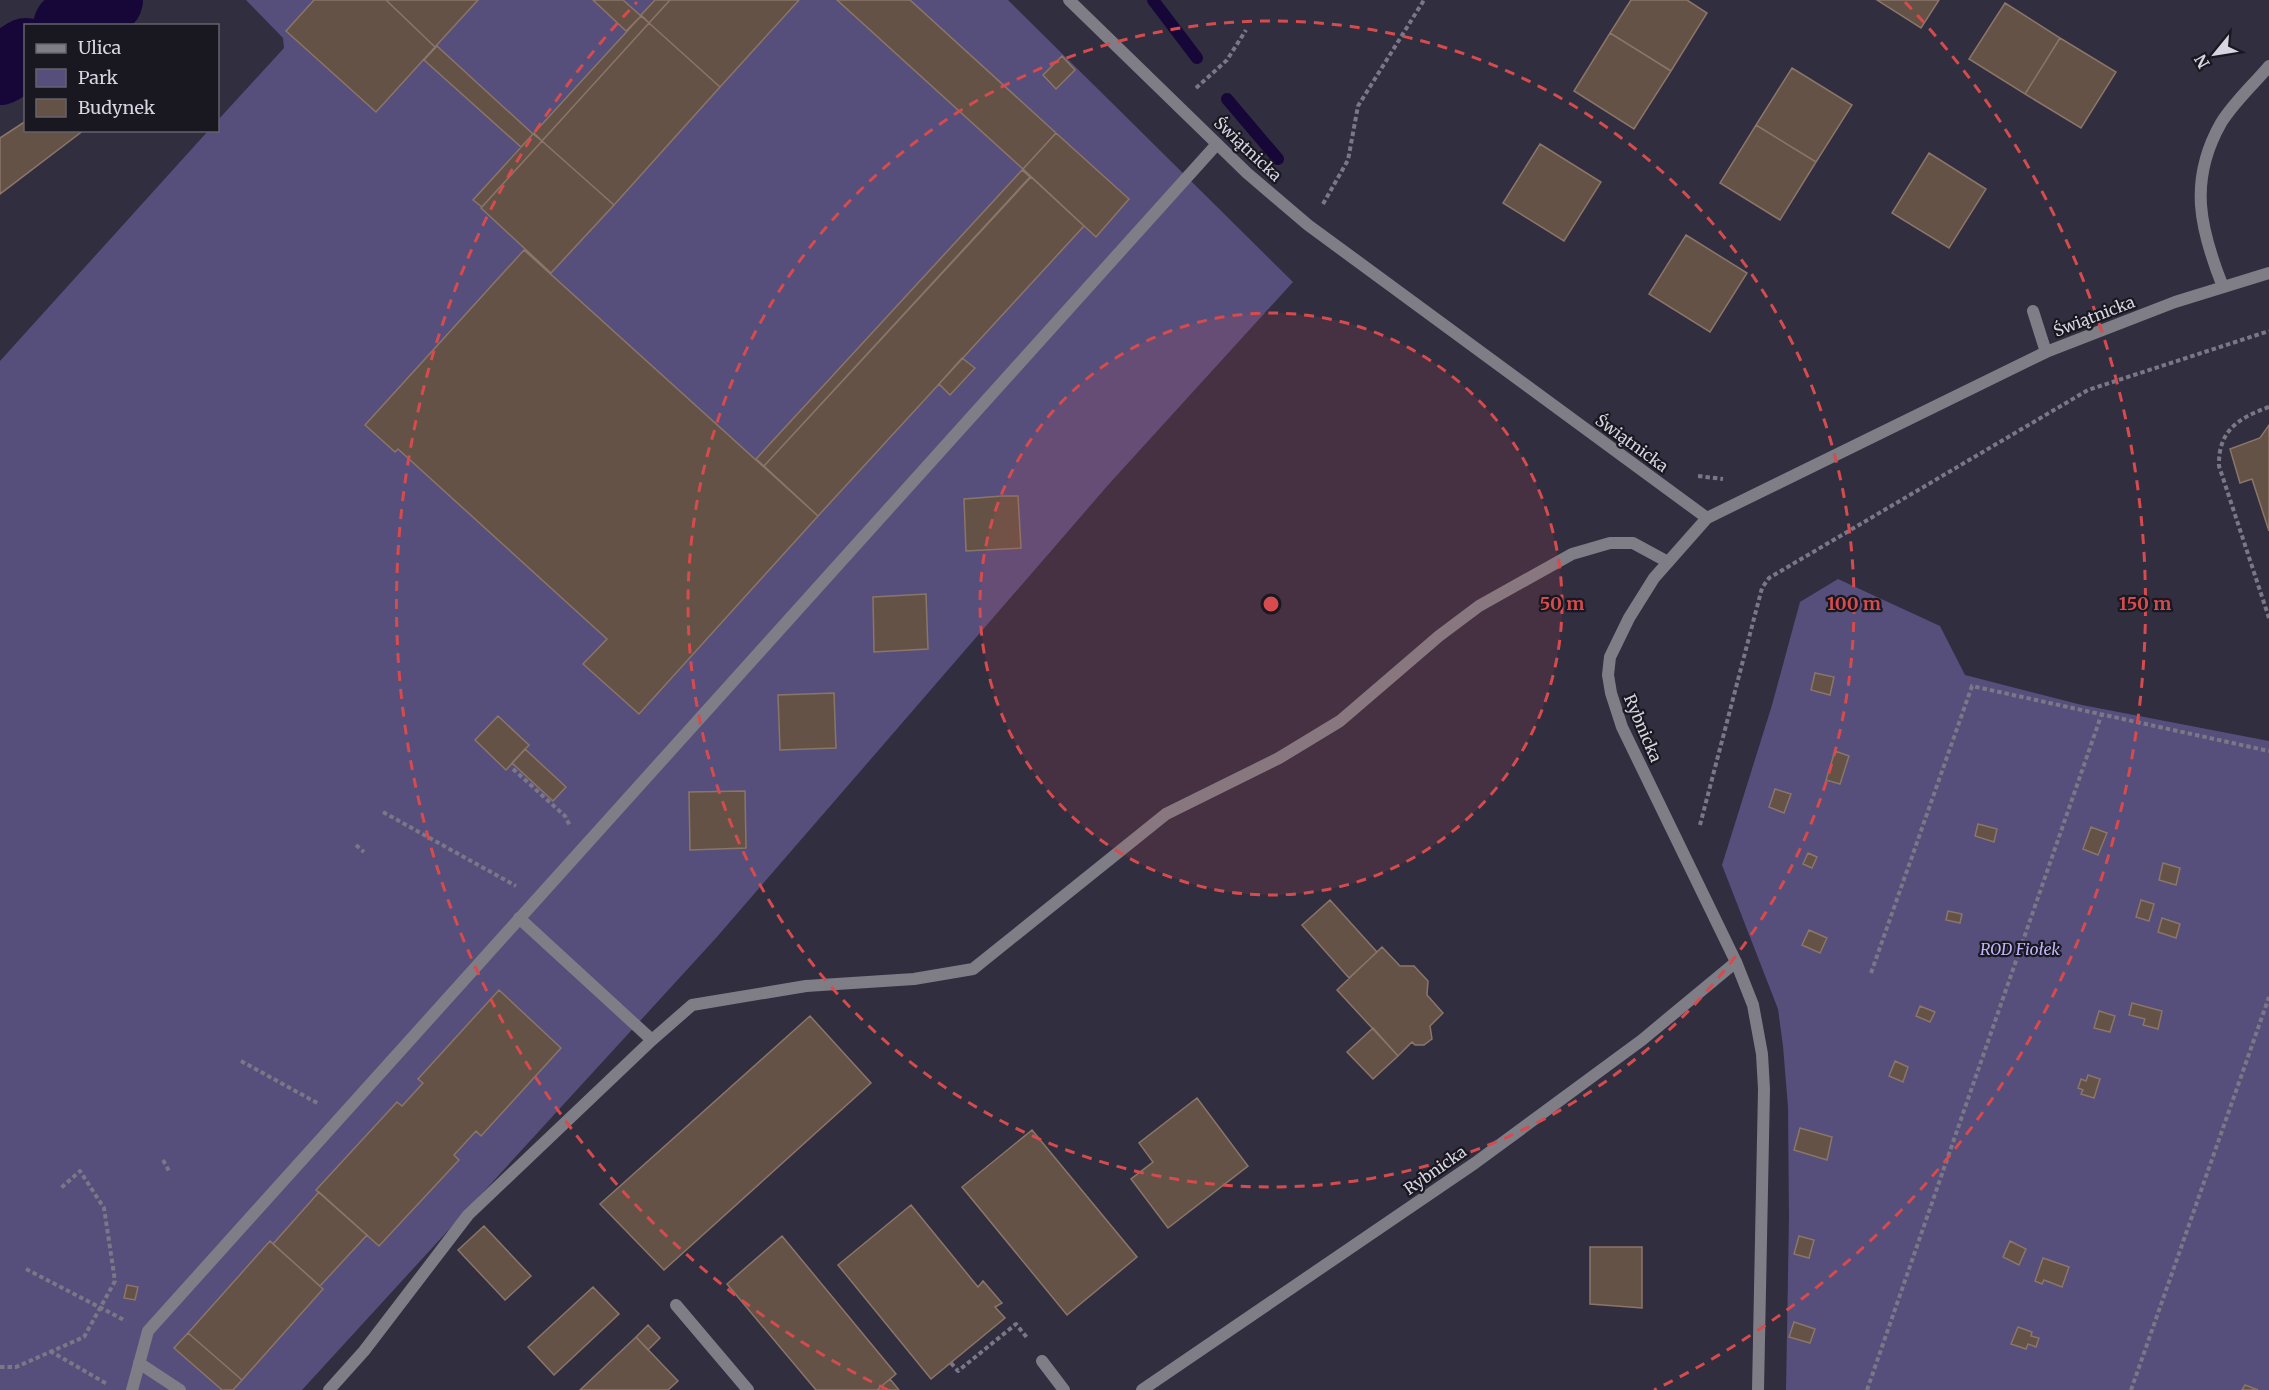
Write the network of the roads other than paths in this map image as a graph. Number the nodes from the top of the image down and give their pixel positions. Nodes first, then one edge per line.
1 (1069, 0) edge
2 (2269, 66) edge
3 (1217, 144) junction
4 (2269, 273) edge
5 (2223, 287) junction
6 (2033, 311) dead end
7 (2046, 352) junction
8 (1707, 518) junction
9 (1668, 562) junction
10 (519, 918) junction
11 (1736, 962) junction
12 (652, 1040) junction
13 (676, 1305) dead end
14 (1042, 1361) road end
15 (139, 1363) junction
16 (132, 1390) edge
17 (180, 1390) edge
18 (329, 1390) edge
19 (748, 1390) edge
20 (1064, 1390) edge
21 (1142, 1390) edge
22 (1758, 1390) edge

1 - 3 street, Świątnicka
2 - 5 street
3 - 8 street, Świątnicka
3 - 10 street
4 - 5 street, Świątnicka
5 - 7 street, Świątnicka
6 - 7 street
7 - 8 street, Świątnicka
8 - 9 street, Rybnicka
9 - 11 street, Rybnicka
9 - 12 street
10 - 12 street
10 - 15 street
11 - 21 street, Rybnicka
11 - 22 street, Rybnicka
12 - 18 street
13 - 19 street
14 - 20 street
15 - 16 street
15 - 17 street

